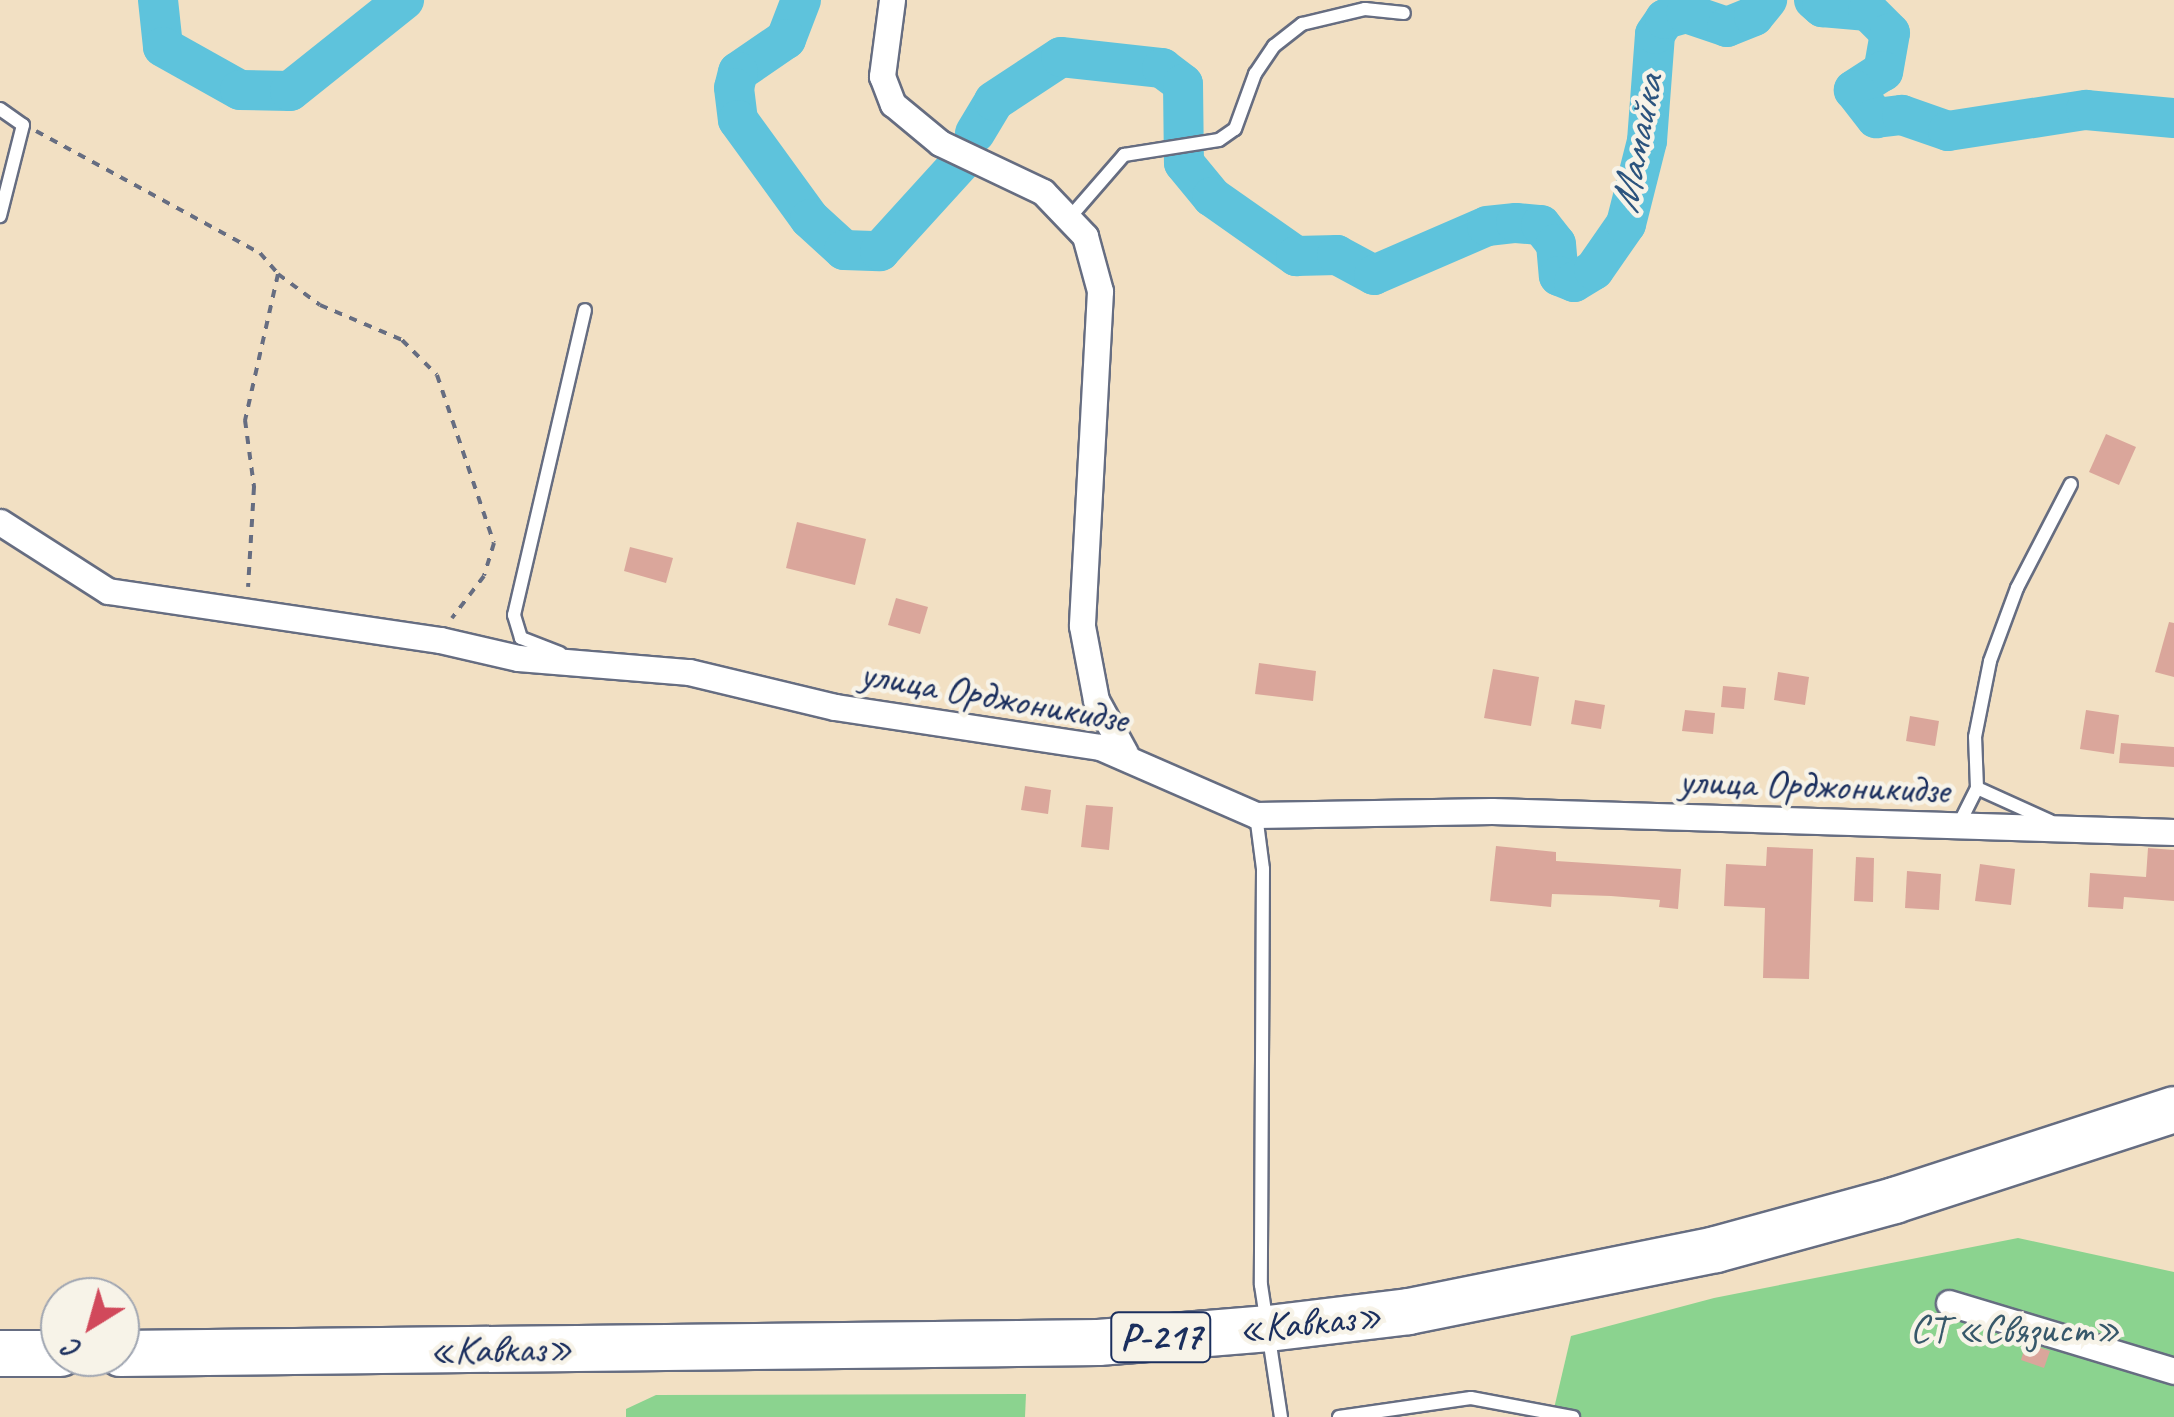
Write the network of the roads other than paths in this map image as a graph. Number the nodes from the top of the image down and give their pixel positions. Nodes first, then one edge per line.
1 (892, 0) edge
2 (1404, 13) dead end
3 (0, 110) edge
4 (0, 216) edge
5 (1071, 216) junction
6 (585, 310) dead end
7 (2072, 484) dead end
8 (0, 522) edge
9 (581, 662) junction
10 (1125, 752) junction
11 (1977, 788) junction
12 (1256, 815) junction
13 (1958, 828) junction
14 (2066, 828) junction
15 (2174, 832) edge
16 (2174, 1110) edge
17 (1948, 1303) dead end
18 (1268, 1328) junction
19 (40, 1353) edge
20 (140, 1353) edge
21 (0, 1354) edge
22 (2174, 1371) edge
23 (1282, 1417) edge
24 (1339, 1417) edge
25 (1573, 1417) edge

1 - 5 street
2 - 5 lane
3 - 4 lane
5 - 10 street
6 - 9 lane
7 - 11 lane
8 - 9 street, улица Орджоникидзе
9 - 10 street, улица Орджоникидзе
10 - 12 street, улица Орджоникидзе
11 - 13 lane
11 - 14 lane
12 - 13 street, улица Орджоникидзе
12 - 18 lane
13 - 14 street, улица Орджоникидзе
14 - 15 street, улица Орджоникидзе
16 - 18 highway, «Кавказ» / Р-217
17 - 22 street
18 - 20 highway, «Кавказ» / Р-217
18 - 23 lane
19 - 21 highway
24 - 25 lane

